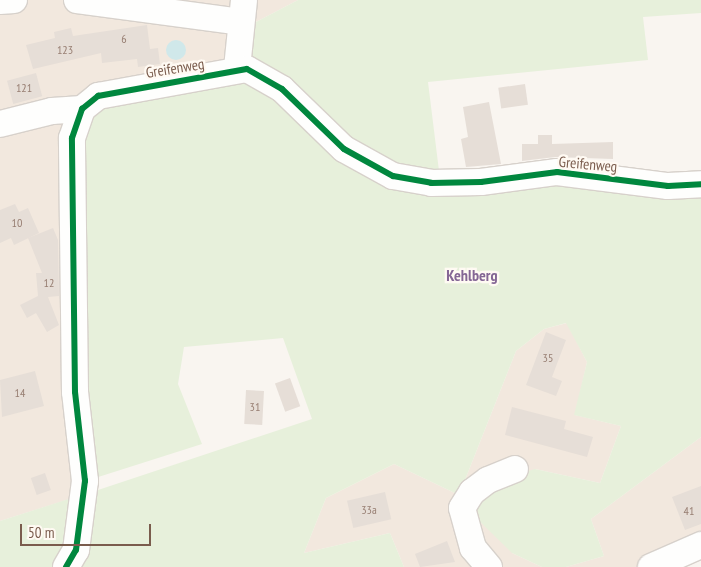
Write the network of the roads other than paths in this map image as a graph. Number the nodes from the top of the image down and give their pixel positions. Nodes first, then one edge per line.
1 (14, 0) edge
2 (77, 0) edge
3 (0, 1) edge
4 (243, 11) edge
5 (237, 68) junction
6 (82, 109) junction
7 (0, 124) edge
8 (701, 184) edge
9 (515, 469) dead end
10 (701, 545) edge
11 (66, 567) edge
12 (489, 567) edge
13 (651, 567) edge

1 - 3 street
2 - 4 street
4 - 5 street
5 - 6 street, Greifenweg
5 - 8 street, Greifenweg
6 - 7 street
6 - 11 street
9 - 12 street
10 - 13 street

